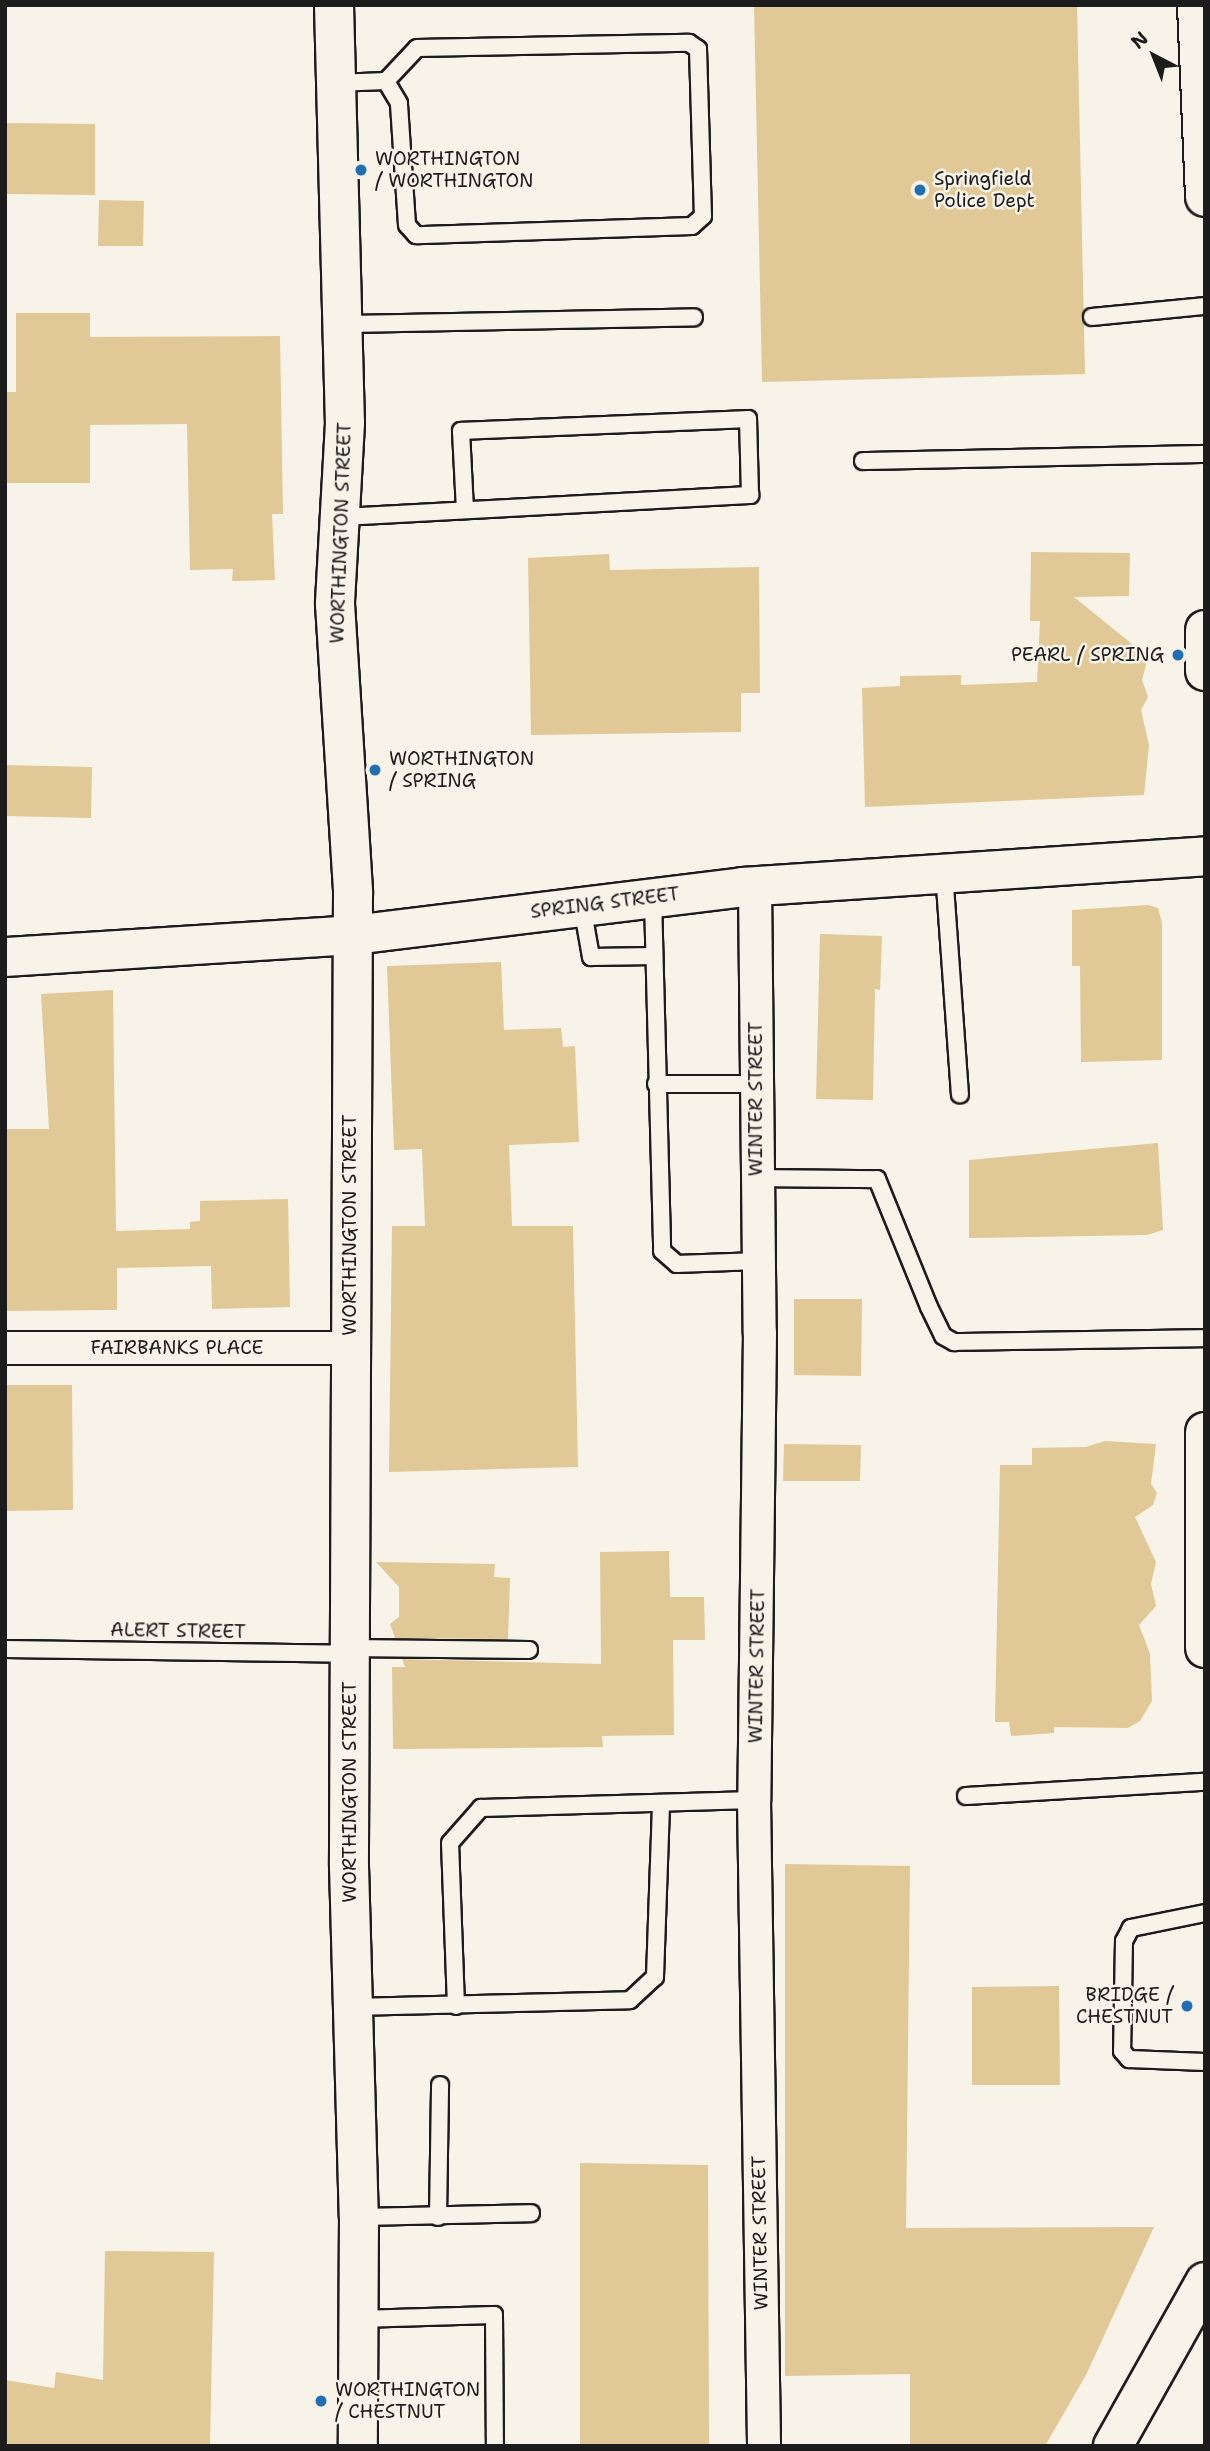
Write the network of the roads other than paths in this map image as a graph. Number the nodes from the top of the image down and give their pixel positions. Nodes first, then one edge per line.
1 (334, 5) edge
2 (1197, 5) edge
3 (386, 80) junction
4 (335, 83) junction
5 (1205, 197) edge
6 (1205, 306) edge
7 (694, 317) dead end
8 (1092, 317) dead end
9 (344, 324) junction
10 (1205, 454) edge
11 (863, 461) dead end
12 (465, 510) junction
13 (341, 517) junction
14 (1205, 631) edge
15 (1205, 671) edge
16 (1205, 856) edge
17 (944, 872) junction
18 (755, 886) junction
19 (653, 896) junction
20 (582, 906) junction
21 (353, 935) junction
22 (654, 956) junction
23 (5, 957) edge
24 (656, 1084) junction
25 (755, 1084) junction
26 (960, 1094) dead end
27 (756, 1178) junction
28 (758, 1261) junction
29 (1205, 1338) edge
30 (5, 1348) edge
31 (350, 1348) junction
32 (1205, 1432) edge
33 (1204, 1572) edge
34 (1205, 1648) edge
35 (5, 1649) edge
36 (529, 1650) dead end
37 (350, 1651) junction
38 (1205, 1782) edge
39 (966, 1796) dead end
40 (754, 1800) junction
41 (661, 1803) junction
42 (1205, 1913) edge
43 (456, 2006) junction
44 (352, 2007) junction
45 (1205, 2062) edge
46 (440, 2085) dead end
47 (531, 2213) dead end
48 (359, 2217) junction
49 (438, 2217) junction
50 (1205, 2282) edge
51 (358, 2319) junction
52 (358, 2446) edge
53 (495, 2446) edge
54 (764, 2446) edge
55 (1113, 2446) edge

1 - 4 main road, WORTHINGTON STREET
2 - 5 main road
3 - 3 lane
3 - 4 lane
4 - 9 main road, WORTHINGTON STREET
6 - 8 lane
7 - 9 lane
9 - 13 main road, WORTHINGTON STREET
10 - 11 lane
12 - 12 lane
12 - 13 lane
13 - 21 main road, WORTHINGTON STREET
14 - 15 main road
16 - 17 main road, SPRING STREET
17 - 18 main road, SPRING STREET
17 - 26 lane
18 - 19 main road, SPRING STREET
18 - 25 street, WINTER STREET
19 - 20 main road, SPRING STREET
19 - 22 lane
20 - 21 main road, SPRING STREET
20 - 22 lane
21 - 23 main road, SPRING STREET
21 - 31 main road, WORTHINGTON STREET
22 - 24 lane
24 - 25 lane
24 - 28 lane
25 - 27 street, WINTER STREET
27 - 28 street, WINTER STREET
27 - 29 lane
28 - 40 street, WINTER STREET
30 - 31 street, FAIRBANKS PLACE
31 - 37 main road, WORTHINGTON STREET
32 - 33 main road
33 - 34 main road
35 - 37 lane, ALERT STREET
36 - 37 lane, ALERT STREET
37 - 44 main road, WORTHINGTON STREET
38 - 39 lane
40 - 41 lane
40 - 54 street, WINTER STREET
41 - 43 lane
41 - 43 lane
42 - 45 lane
43 - 44 lane
44 - 48 main road, WORTHINGTON STREET
46 - 49 lane
47 - 49 lane
48 - 49 lane
48 - 51 main road, WORTHINGTON STREET
50 - 55 main road
51 - 52 main road, WORTHINGTON STREET
51 - 53 lane

